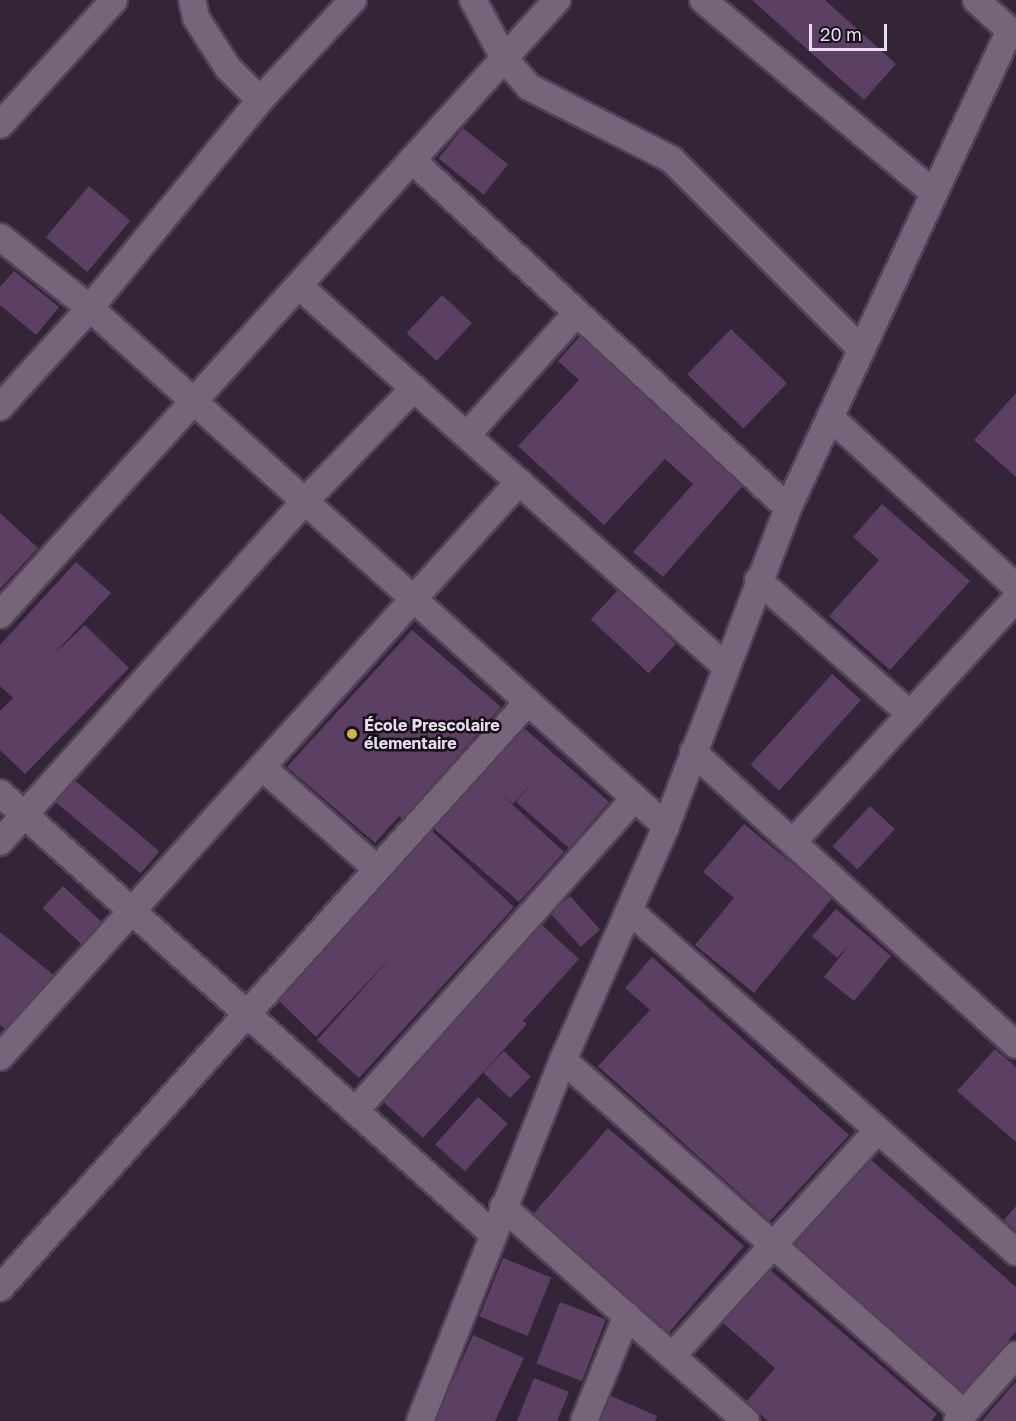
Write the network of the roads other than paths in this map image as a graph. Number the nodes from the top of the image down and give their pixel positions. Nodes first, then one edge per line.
1 (114, 0) edge
2 (192, 0) edge
3 (353, 0) edge
4 (473, 0) edge
5 (557, 0) edge
6 (703, 0) edge
7 (976, 0) edge
8 (1013, 33) edge
9 (504, 58) junction
10 (261, 100) junction
11 (0, 125) edge
12 (412, 160) junction
13 (934, 193) junction
14 (0, 237) edge
15 (299, 286) junction
16 (90, 308) junction
17 (578, 313) junction
18 (861, 350) junction
19 (414, 388) junction
20 (195, 402) junction
21 (0, 407) edge
22 (830, 417) junction
23 (467, 435) junction
24 (519, 482) junction
25 (306, 501) junction
26 (788, 508) junction
27 (758, 580) junction
28 (1016, 587) edge
29 (413, 598) junction
30 (1016, 598) edge
31 (0, 615) edge
32 (725, 666) junction
33 (528, 702) junction
34 (910, 714) junction
35 (693, 752) junction
36 (262, 767) junction
37 (0, 793) edge
38 (635, 798) junction
39 (25, 815) junction
40 (666, 826) junction
41 (0, 842) edge
42 (793, 842) junction
43 (377, 869) junction
44 (132, 911) junction
45 (631, 912) junction
46 (247, 1014) junction
47 (1016, 1045) edge
48 (0, 1057) edge
49 (563, 1060) junction
50 (355, 1111) junction
51 (878, 1130) junction
52 (503, 1207) junction
53 (493, 1234) junction
54 (773, 1245) junction
55 (1016, 1252) edge
56 (0, 1288) edge
57 (627, 1315) junction
58 (673, 1355) junction
59 (1016, 1355) edge
60 (960, 1417) edge
61 (420, 1421) edge
62 (584, 1421) edge
63 (746, 1421) edge

1 - 11 street
2 - 10 street
3 - 10 street
4 - 9 street
5 - 9 street
6 - 13 street
7 - 8 street
8 - 13 street
9 - 12 street
9 - 18 street
10 - 16 street
12 - 15 street
12 - 17 street
13 - 18 street
14 - 16 street
15 - 19 street
15 - 20 street
16 - 20 street
16 - 21 street
17 - 23 street
17 - 26 street
18 - 22 street
19 - 23 street
19 - 25 street
20 - 25 street
20 - 31 street
22 - 26 street
22 - 28 street
23 - 24 street
24 - 29 street
24 - 32 street
25 - 29 street
25 - 39 street
26 - 27 street
27 - 32 street
27 - 34 street
29 - 33 street
29 - 36 street
30 - 34 street
32 - 35 street
33 - 38 street
33 - 43 street
34 - 42 street
35 - 40 street
35 - 42 street
36 - 43 street
36 - 44 street
37 - 39 street
38 - 40 street
38 - 50 street
39 - 41 street
39 - 44 street
40 - 45 street
42 - 47 street
43 - 46 street
44 - 46 street
44 - 48 street
45 - 49 street
45 - 51 street
46 - 50 street
46 - 56 street
49 - 52 street
49 - 54 street
50 - 53 street
51 - 54 street
51 - 55 street
52 - 53 street
52 - 57 street
53 - 61 street
54 - 58 street
54 - 60 street
57 - 58 street
57 - 62 street
58 - 63 street
59 - 60 street

